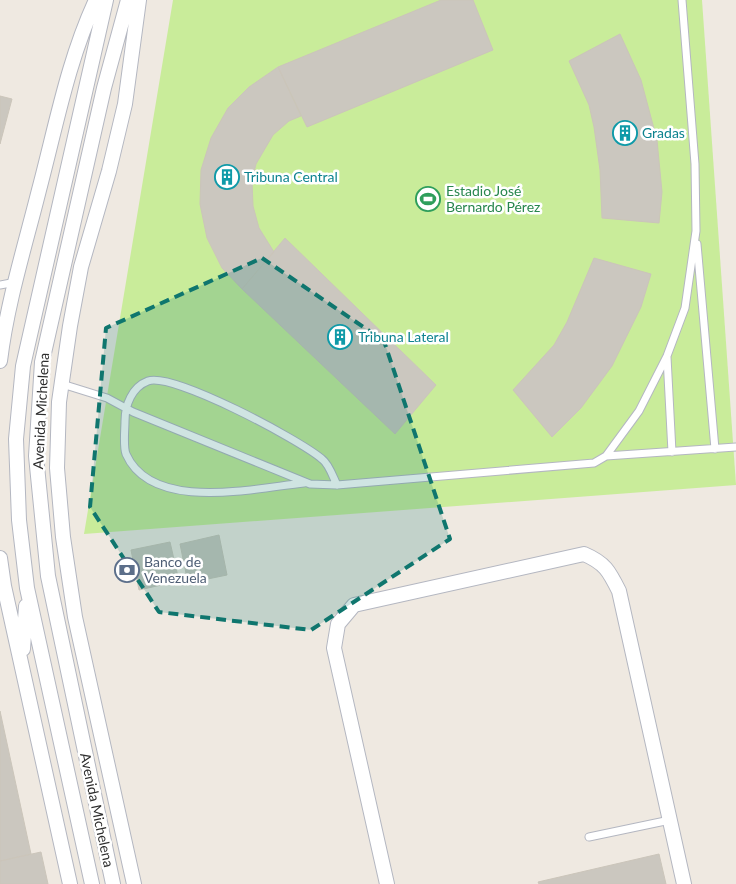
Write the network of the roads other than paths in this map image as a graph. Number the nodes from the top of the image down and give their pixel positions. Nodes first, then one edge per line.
1 (96, 0) edge
2 (106, 0) edge
3 (128, 0) edge
4 (140, 0) edge
5 (682, 0) edge
6 (696, 231) junction
7 (16, 282) junction
8 (0, 285) edge
9 (667, 356) junction
10 (0, 361) edge
11 (62, 384) junction
12 (125, 407) junction
13 (736, 447) edge
14 (715, 449) junction
15 (672, 452) junction
16 (606, 456) junction
17 (307, 483) junction
18 (337, 485) junction
19 (0, 563) edge
20 (27, 588) junction
21 (75, 617) junction
22 (57, 621) junction
23 (22, 668) junction
24 (670, 820) junction
25 (589, 837) dead end
26 (70, 884) edge
27 (92, 884) edge
28 (113, 884) edge
29 (134, 884) edge
30 (387, 884) edge
31 (684, 884) edge

1 - 7 street
2 - 20 street, Avenida Michelena
3 - 22 street, Avenida Michelena
4 - 11 street, Avenida Michelena
5 - 6 lane
6 - 9 lane
6 - 14 lane
7 - 8 lane
7 - 10 street
9 - 15 lane
9 - 16 lane
11 - 12 lane
11 - 21 street, Avenida Michelena
12 - 17 lane
12 - 17 lane
12 - 18 lane
13 - 14 lane
14 - 15 lane
15 - 16 lane
16 - 18 lane
17 - 18 lane
19 - 23 street
20 - 23 street
20 - 27 street, Avenida Michelena
21 - 22 street
21 - 29 street, Avenida Michelena
22 - 28 street, Avenida Michelena
23 - 26 street
24 - 25 lane
24 - 30 street
24 - 31 street

